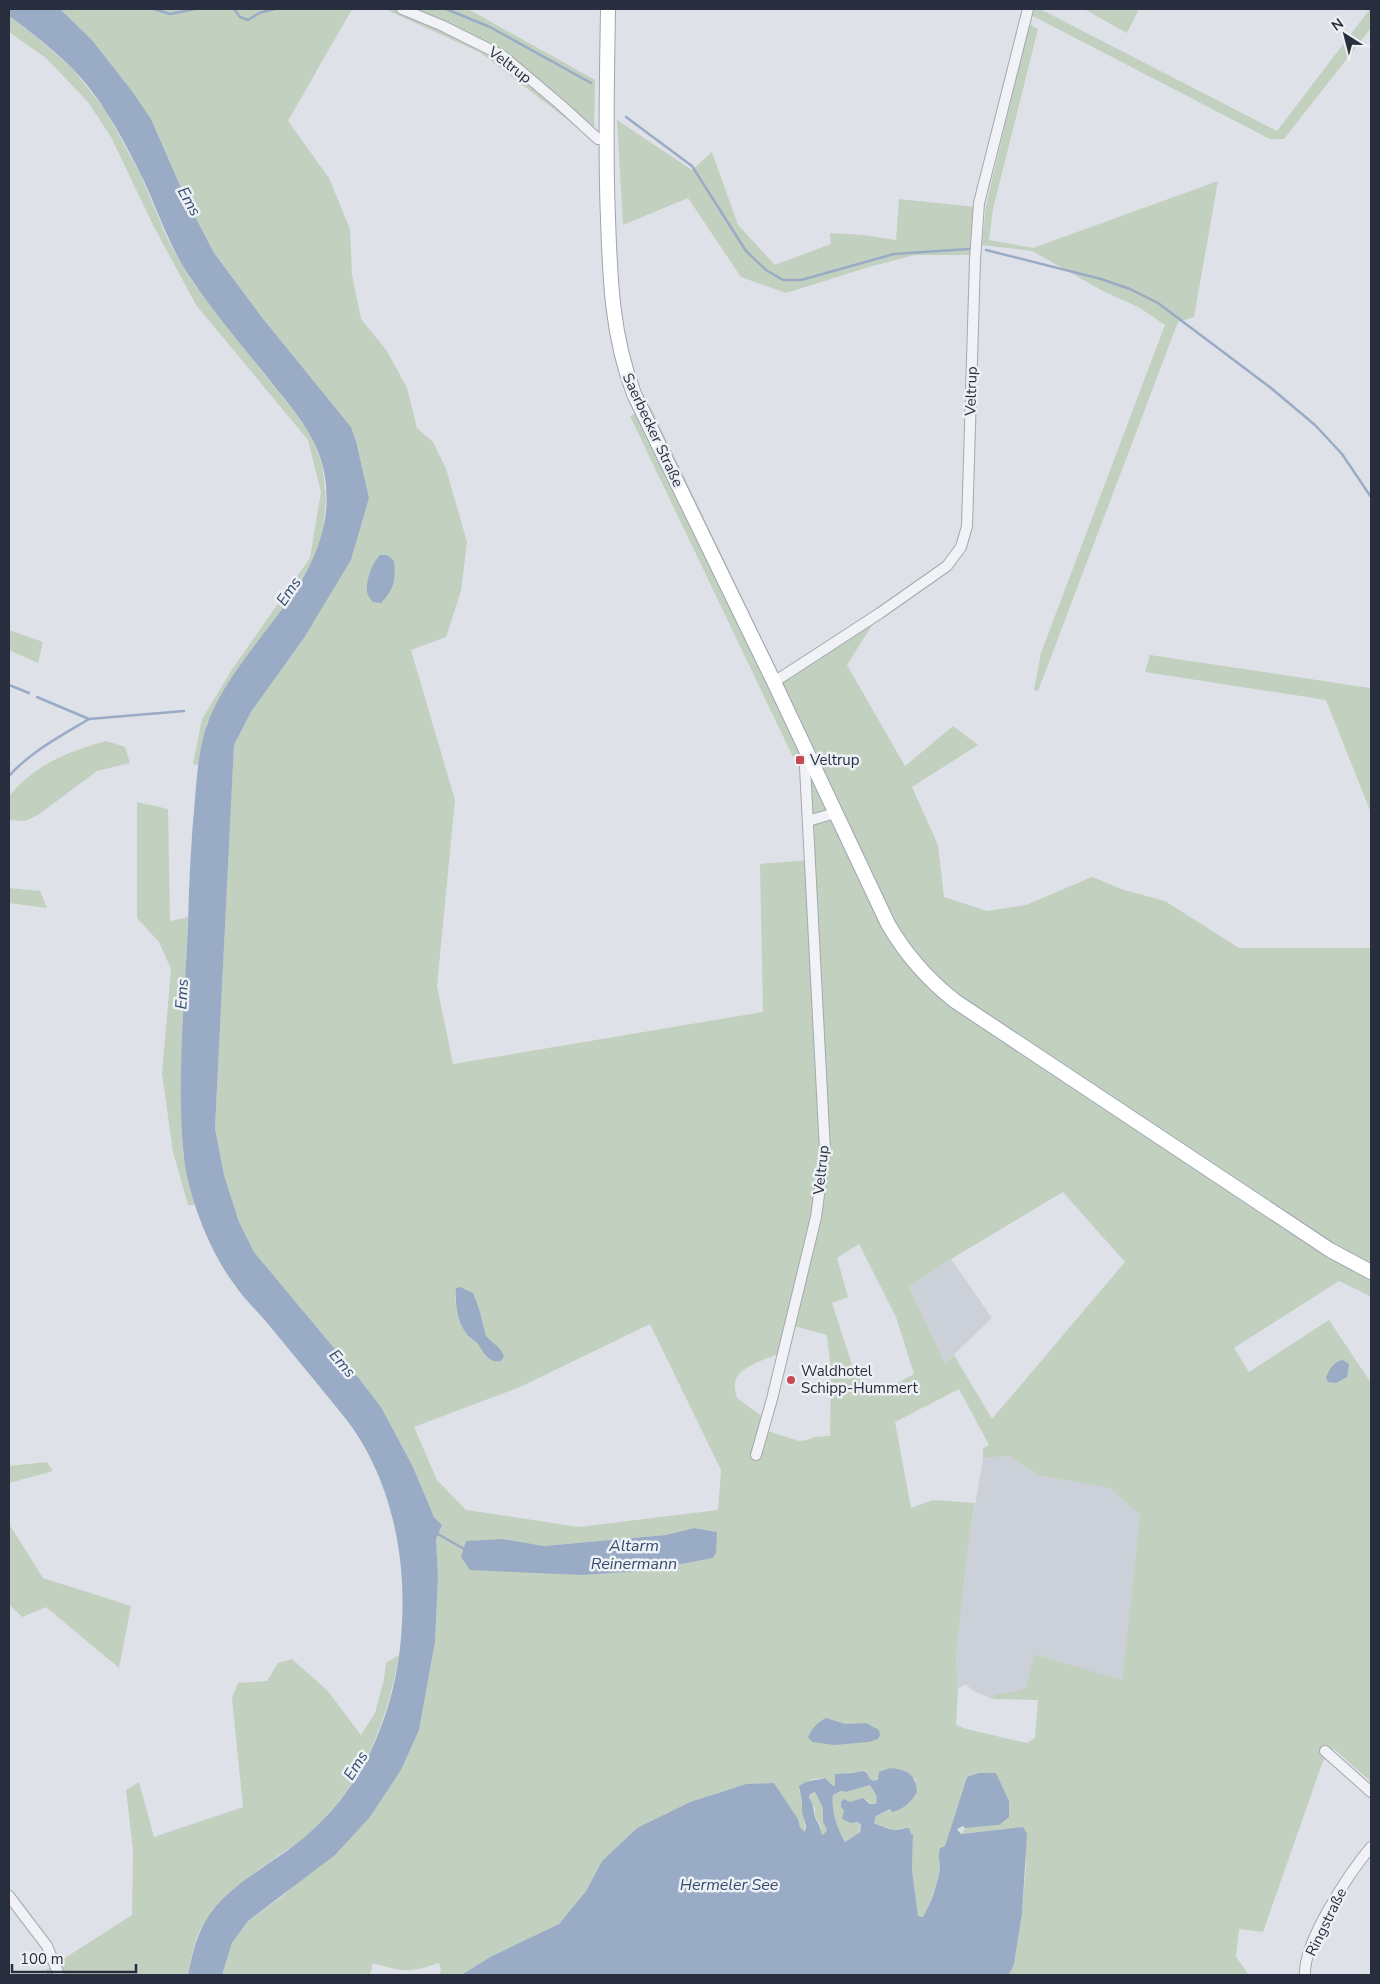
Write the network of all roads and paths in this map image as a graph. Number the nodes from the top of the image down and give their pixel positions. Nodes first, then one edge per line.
1 (402, 9) edge
2 (608, 9) edge
3 (1028, 9) edge
4 (606, 139) junction
5 (774, 682) junction
6 (813, 763) junction
7 (835, 813) junction
8 (808, 821) junction
9 (1371, 1272) edge
10 (756, 1455) dead end
11 (1325, 1751) dead end
12 (1371, 1792) edge
13 (1371, 1847) edge
14 (9, 1896) edge
15 (59, 1975) edge
16 (1305, 1975) edge

1 - 4 street, Veltrup
2 - 4 main road, Saerbecker Straße
3 - 5 street, Veltrup
4 - 5 main road, Saerbecker Straße
5 - 6 main road, Saerbecker Straße
6 - 7 main road, Saerbecker Straße
6 - 8 street, Veltrup
7 - 8 street
7 - 9 main road, Saerbecker Straße
8 - 10 street, Veltrup
11 - 12 street
13 - 16 street, Ringstraße
14 - 15 street

